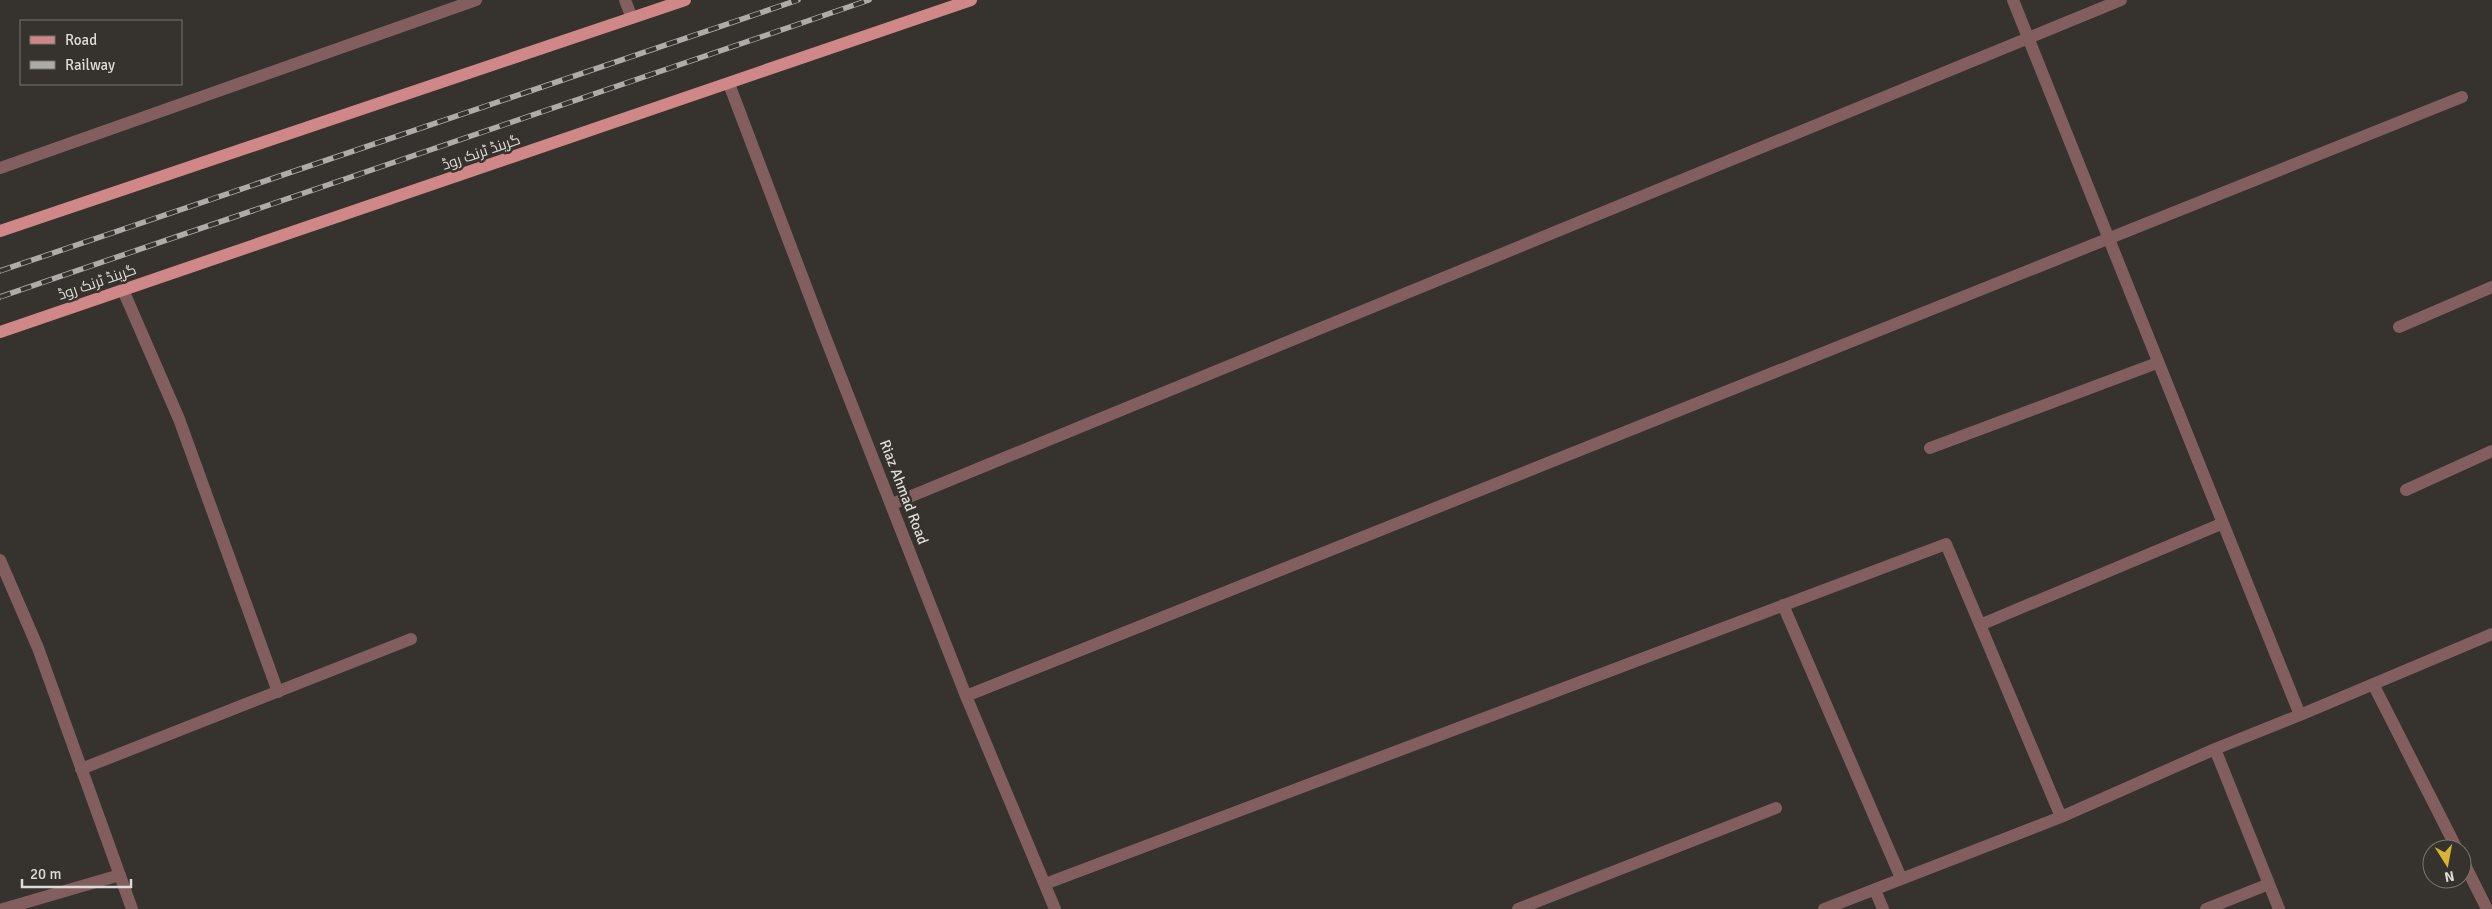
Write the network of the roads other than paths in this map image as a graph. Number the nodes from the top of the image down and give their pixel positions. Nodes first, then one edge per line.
1 (476, 0) edge
2 (624, 0) edge
3 (686, 0) edge
4 (972, 0) edge
5 (2013, 0) edge
6 (2121, 0) edge
7 (632, 18) junction
8 (2027, 38) junction
9 (730, 84) junction
10 (2462, 97) dead end
11 (1, 164) edge
12 (0, 231) edge
13 (2107, 238) junction
14 (2492, 287) edge
15 (123, 290) junction
16 (2399, 326) dead end
17 (0, 332) edge
18 (2157, 363) junction
19 (1930, 448) dead end
20 (2492, 451) edge
21 (2406, 490) dead end
22 (892, 504) junction
23 (2221, 524) junction
24 (0, 560) edge
25 (1783, 605) junction
26 (1980, 625) junction
27 (2492, 634) edge
28 (411, 639) dead end
29 (2373, 684) junction
30 (278, 692) junction
31 (966, 696) junction
32 (2300, 715) junction
33 (2215, 749) junction
34 (81, 769) junction
35 (1776, 808) dead end
36 (2061, 817) junction
37 (2452, 839) edge
38 (120, 875) junction
39 (1901, 878) junction
40 (2472, 879) edge
41 (1045, 884) junction
42 (2269, 884) junction
43 (1875, 890) junction
44 (3, 909) edge
45 (132, 909) edge
46 (1055, 909) edge
47 (1518, 909) edge
48 (1824, 909) edge
49 (1883, 909) edge
50 (2206, 909) edge
51 (2279, 909) edge
52 (2487, 909) edge

1 - 11 street
2 - 7 street
3 - 7 main road
4 - 9 main road, گرینڈ ٹرنک روڈ
5 - 8 street
6 - 8 street
7 - 12 main road
8 - 13 street
8 - 22 street
9 - 15 main road, گرینڈ ٹرنک روڈ
9 - 22 street, Riaz Ahmad Road
10 - 13 street
13 - 18 street
13 - 31 street
14 - 16 street
15 - 17 main road, گرینڈ ٹرنک روڈ
15 - 30 street
18 - 19 street
18 - 23 street
20 - 21 street
22 - 31 street, Riaz Ahmad Road
23 - 26 street
23 - 32 street
24 - 34 street
25 - 26 street
25 - 39 street
25 - 41 street
26 - 36 street
27 - 29 street
28 - 30 street
29 - 32 street
29 - 37 street
30 - 34 street
31 - 41 street, Riaz Ahmad Road
32 - 33 street
33 - 36 street
33 - 42 street
34 - 38 street
35 - 47 street
36 - 39 street
38 - 44 street
38 - 45 street
39 - 43 street
40 - 52 street
41 - 46 street, Riaz Ahmad Road
42 - 50 street
42 - 51 street
43 - 48 street
43 - 49 street

